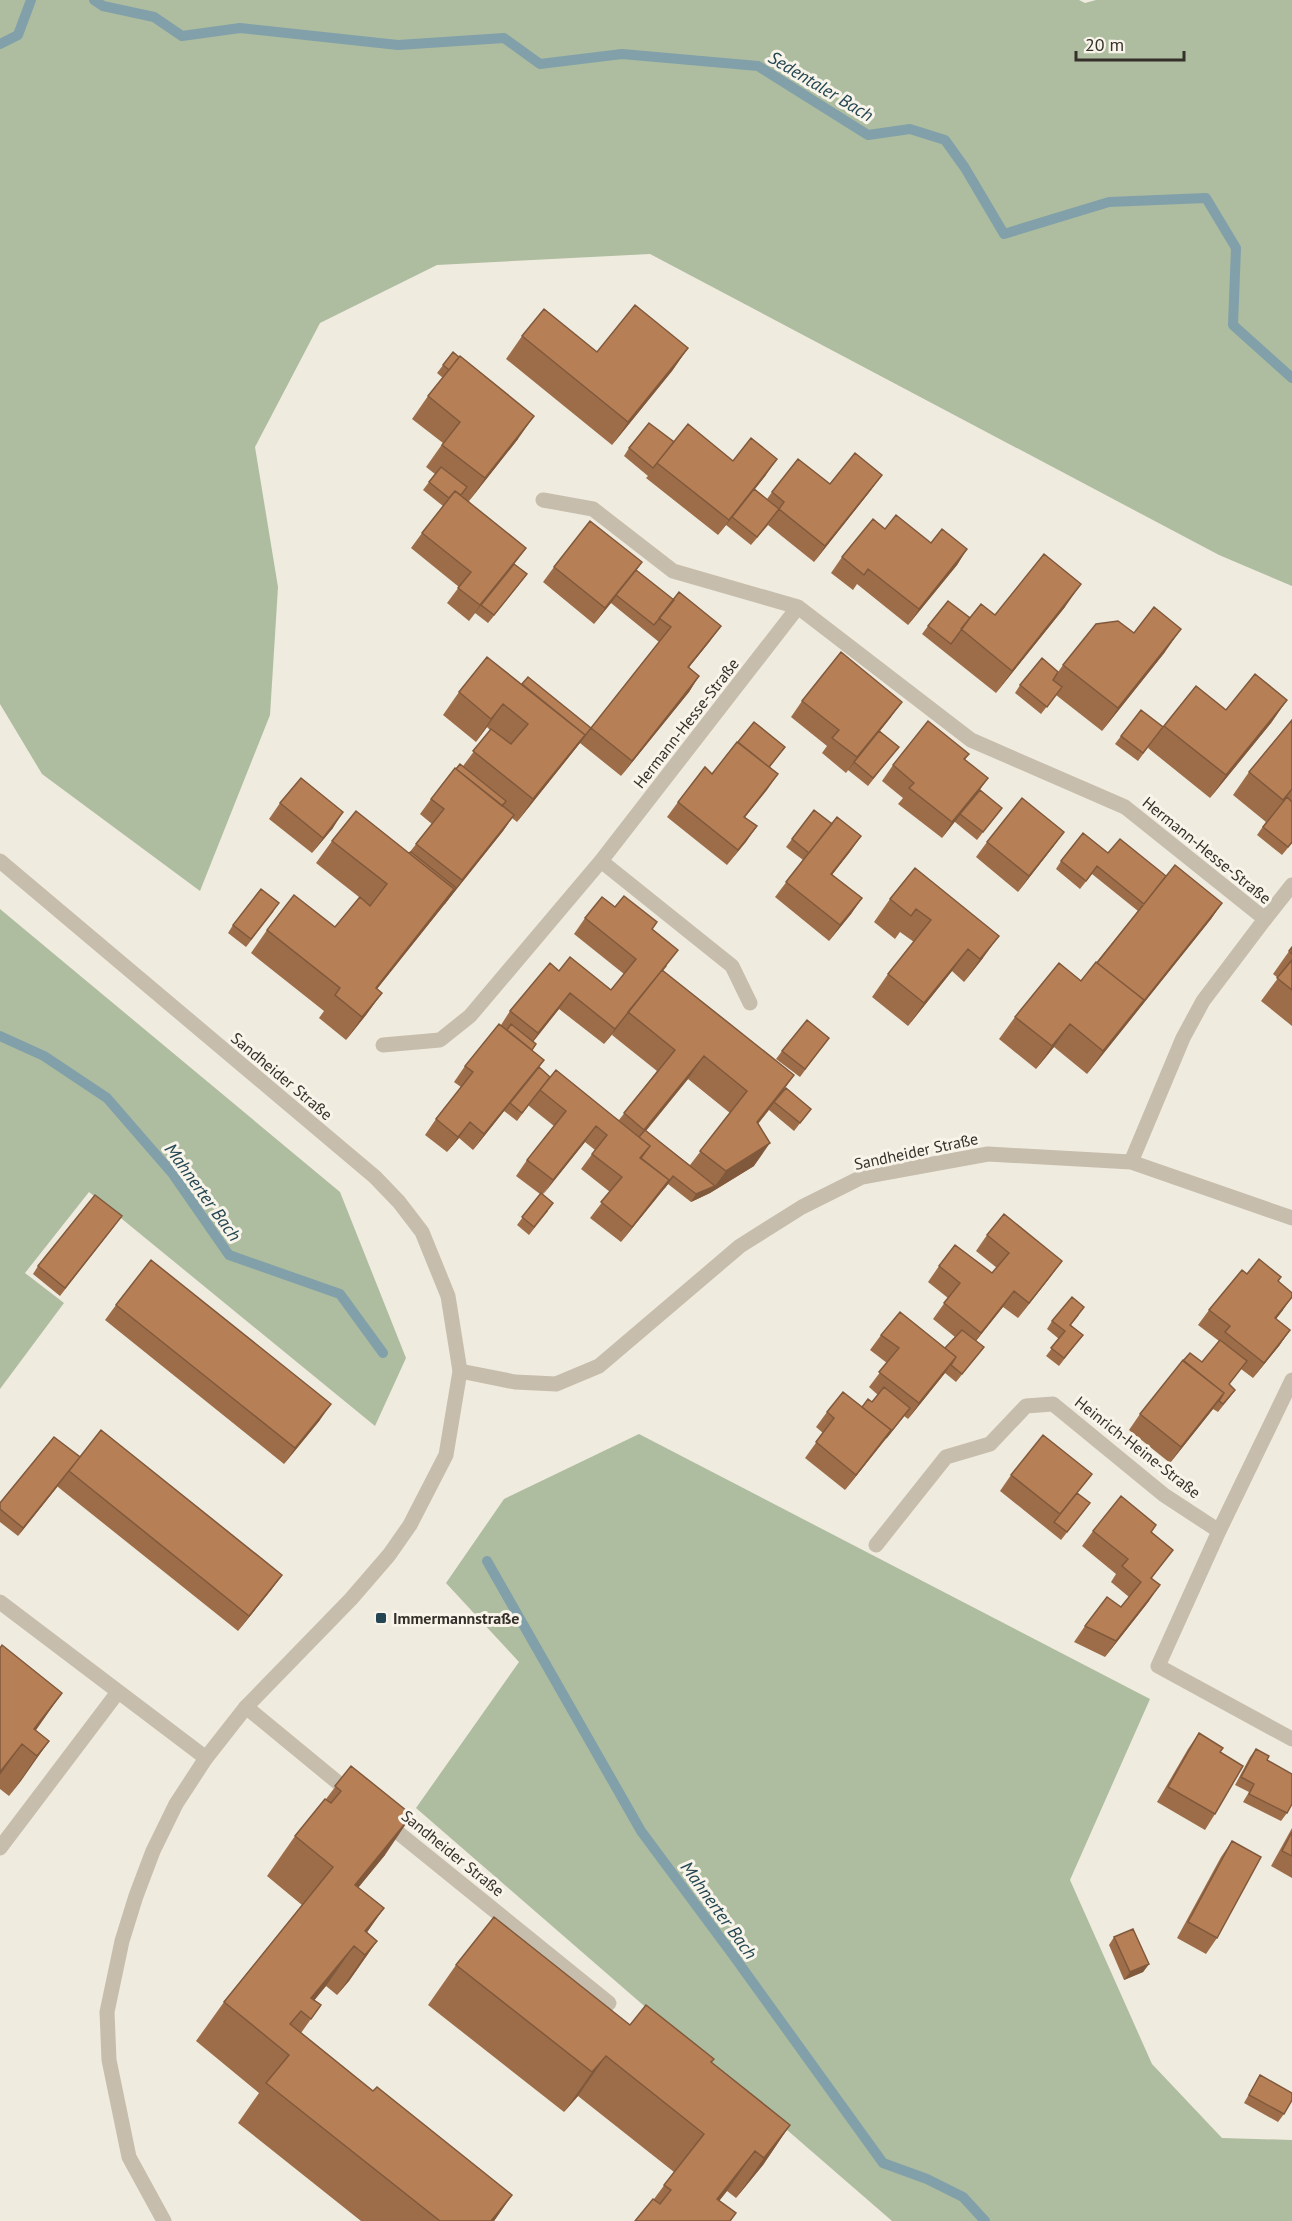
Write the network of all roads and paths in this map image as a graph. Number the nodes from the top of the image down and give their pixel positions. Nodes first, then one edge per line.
1 (543, 500) dead end
2 (798, 607) junction
3 (0, 861) edge
4 (601, 861) junction
5 (1292, 885) edge
6 (1265, 919) junction
7 (750, 1003) dead end
8 (383, 1045) dead end
9 (1131, 1162) junction
10 (1292, 1218) edge
11 (460, 1371) junction
12 (1292, 1380) edge
13 (1219, 1531) junction
14 (876, 1545) dead end
15 (0, 1602) edge
16 (118, 1692) junction
17 (246, 1707) junction
18 (1292, 1739) edge
19 (206, 1758) junction
20 (0, 1848) edge
21 (609, 2003) dead end
22 (164, 2221) edge

1 - 2 street, Hermann-Hesse-Straße
2 - 4 street, Hermann-Hesse-Straße
2 - 6 street, Hermann-Hesse-Straße
3 - 11 street, Sandheider Straße
4 - 7 street
4 - 8 street, Hermann-Hesse-Straße
5 - 6 street
6 - 9 street, Hermann-Hesse-Straße
9 - 10 street, Sandheider Straße
9 - 11 street, Sandheider Straße
11 - 17 street, Sandheider Straße
12 - 13 street
13 - 14 street, Heinrich-Heine-Straße
13 - 18 street
15 - 16 street
16 - 19 street
16 - 20 street
17 - 19 street, Sandheider Straße
17 - 21 street, Sandheider Straße
19 - 22 street, Sandheider Straße

